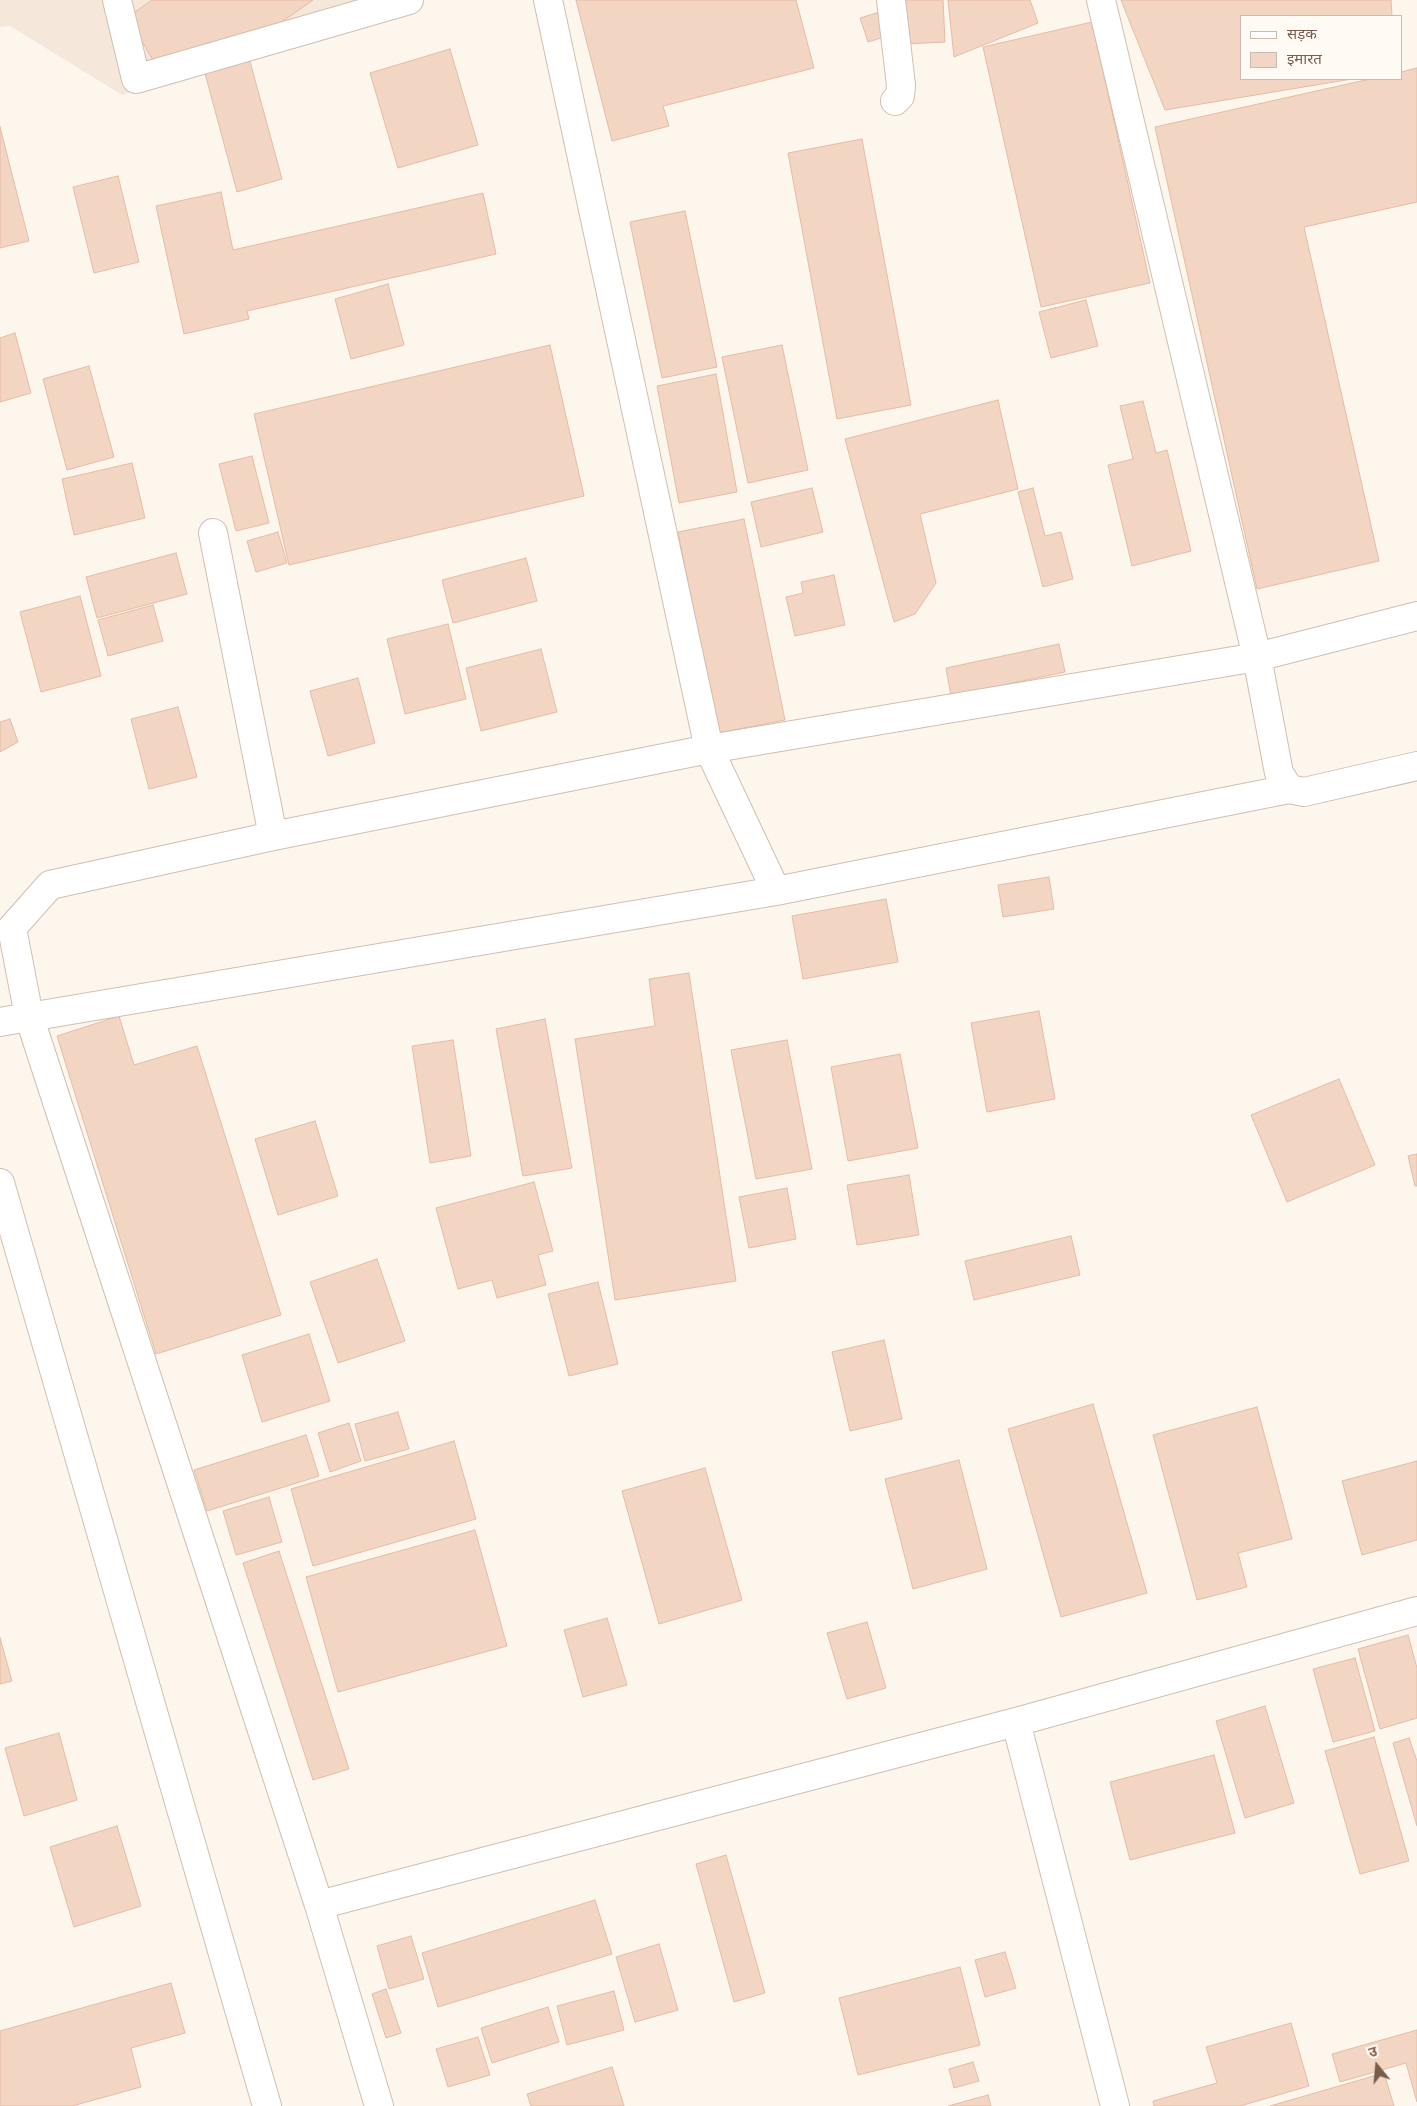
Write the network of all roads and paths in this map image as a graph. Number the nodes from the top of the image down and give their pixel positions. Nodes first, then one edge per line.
1 (117, 0) edge
2 (409, 0) edge
3 (548, 0) edge
4 (892, 0) edge
5 (1101, 0) edge
6 (895, 101) dead end
7 (213, 533) dead end
8 (1417, 616) edge
9 (1257, 657) junction
10 (709, 749) junction
11 (1417, 766) edge
12 (1289, 789) junction
13 (273, 836) junction
14 (776, 891) junction
15 (29, 1016) junction
16 (0, 1022) edge
17 (0, 1183) edge
18 (1417, 1611) edge
19 (1016, 1722) junction
20 (319, 1905) junction
21 (267, 2106) edge
22 (379, 2106) edge
23 (1115, 2106) edge

1 - 2 street
3 - 10 street
4 - 6 street
5 - 9 street
7 - 13 street
8 - 9 street
9 - 10 street
9 - 12 street
10 - 13 street
10 - 14 street
11 - 12 street
12 - 14 street
13 - 15 street
14 - 15 street
15 - 16 street
15 - 20 street
17 - 21 street
18 - 19 street
19 - 20 street
19 - 23 street
20 - 22 street

